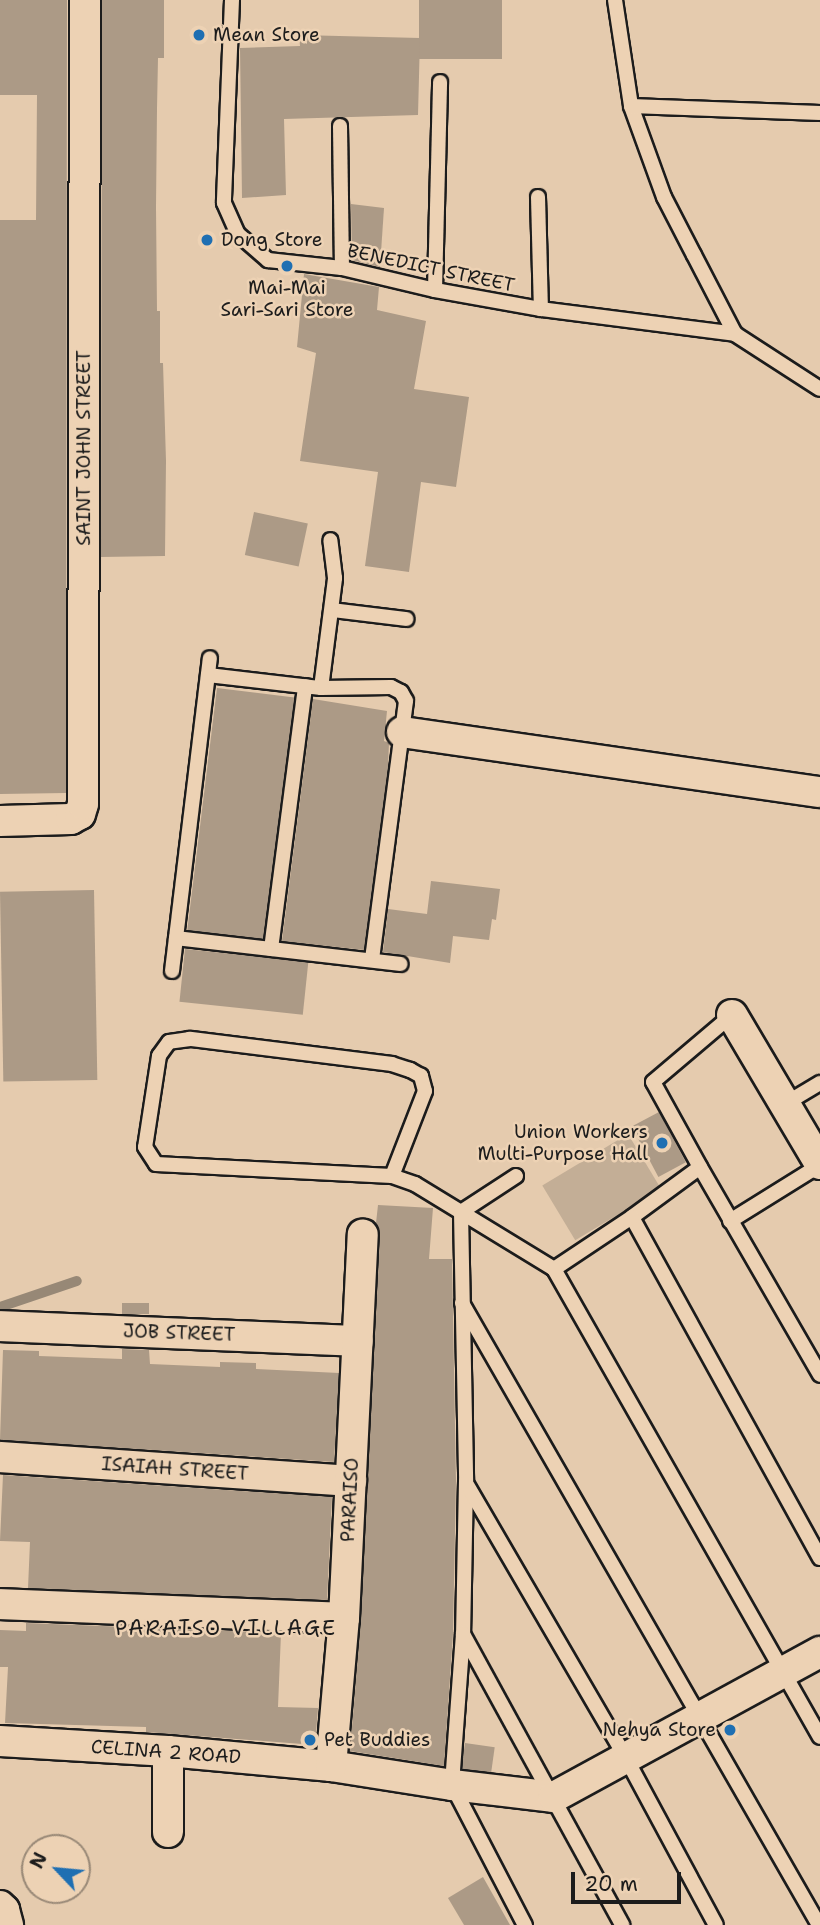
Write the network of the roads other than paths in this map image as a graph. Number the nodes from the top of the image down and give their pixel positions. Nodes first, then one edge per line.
1 (85, 0) edge
2 (232, 0) edge
3 (615, 0) edge
4 (440, 82) dead end
5 (632, 106) junction
6 (820, 113) edge
7 (340, 126) dead end
8 (538, 197) dead end
9 (342, 268) junction
10 (435, 290) junction
11 (541, 309) junction
12 (735, 334) junction
13 (820, 389) edge
14 (330, 540) dead end
15 (332, 610) junction
16 (406, 619) dead end
17 (210, 658) dead end
18 (208, 675) junction
19 (304, 686) junction
20 (321, 688) junction
21 (402, 732) junction
22 (820, 792) edge
23 (0, 821) edge
24 (176, 938) junction
25 (271, 949) junction
26 (372, 960) junction
27 (400, 964) dead end
28 (173, 971) dead end
29 (732, 1015) joint
30 (820, 1083) edge
31 (785, 1104) junction
32 (820, 1164) edge
33 (700, 1167) junction
34 (516, 1175) dead end
35 (392, 1176) junction
36 (461, 1212) junction
37 (632, 1217) junction
38 (730, 1221) junction
39 (363, 1234) dead end
40 (554, 1269) junction
41 (461, 1301) junction
42 (0, 1325) edge
43 (358, 1340) junction
44 (820, 1375) edge
45 (0, 1457) edge
46 (351, 1481) junction
47 (466, 1481) junction
48 (820, 1558) edge
49 (0, 1604) edge
50 (344, 1618) junction
51 (463, 1634) junction
52 (820, 1652) edge
53 (785, 1673) junction
54 (698, 1718) junction
55 (820, 1737) edge
56 (0, 1741) edge
57 (168, 1751) junction
58 (627, 1760) junction
59 (331, 1766) junction
60 (452, 1786) junction
61 (554, 1797) junction
62 (168, 1832) dead end
63 (0, 1906) edge
64 (8, 1925) edge
65 (525, 1925) edge
66 (622, 1925) edge
67 (716, 1925) edge
68 (819, 1925) edge

1 - 23 street, SAINT JOHN STREET
2 - 9 lane, BENEDICT STREET
3 - 5 lane
4 - 10 lane
5 - 6 lane
5 - 12 lane
7 - 9 lane
8 - 11 lane
9 - 10 lane, BENEDICT STREET
10 - 11 lane, BENEDICT STREET
11 - 12 lane, BENEDICT STREET
12 - 13 lane
14 - 15 lane
15 - 16 lane
15 - 20 lane
17 - 18 lane
18 - 19 lane
18 - 24 lane
19 - 20 lane
19 - 25 lane
20 - 21 lane
21 - 22 street
21 - 26 lane
24 - 25 lane
24 - 28 lane
25 - 26 lane
26 - 27 lane
29 - 31 street
29 - 33 lane
30 - 31 lane
31 - 32 street
32 - 38 lane
33 - 37 lane
33 - 38 lane
34 - 36 lane
35 - 35 lane
35 - 36 lane
36 - 40 lane
36 - 41 lane
37 - 40 lane
37 - 48 lane
38 - 44 lane
39 - 43 street, PARAISO
40 - 53 lane
41 - 47 lane
41 - 54 lane
42 - 43 street, JOB STREET
43 - 46 street, PARAISO
45 - 46 street, ISAIAH STREET
46 - 50 street, PARAISO
47 - 51 lane
47 - 58 lane
49 - 50 street
50 - 59 street, PARAISO
51 - 60 lane
51 - 61 lane
52 - 53 street
53 - 54 street
53 - 55 lane
54 - 58 street
54 - 68 lane
56 - 57 street, CELINA 2 ROAD
57 - 59 street, CELINA 2 ROAD
57 - 62 street
58 - 61 street
58 - 67 lane
59 - 60 street, CELINA 2 ROAD
60 - 61 street, CELINA 2 ROAD
60 - 65 lane
61 - 66 lane
63 - 64 street

